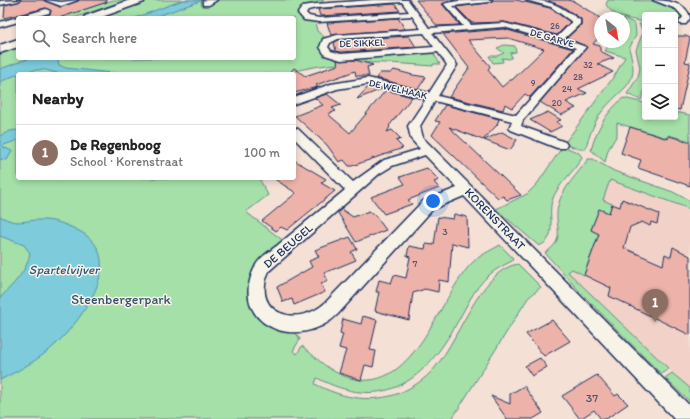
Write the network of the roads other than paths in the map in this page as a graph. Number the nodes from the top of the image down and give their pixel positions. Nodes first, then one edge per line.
1 (16, 0) edge
2 (49, 0) edge
3 (74, 0) edge
4 (140, 0) edge
5 (214, 0) edge
6 (404, 0) edge
7 (488, 0) edge
8 (530, 0) edge
9 (657, 0) edge
10 (674, 0) edge
11 (0, 3) edge
12 (206, 3) dead end
13 (666, 3) junction
14 (46, 11) dead end
15 (415, 14) junction
16 (29, 16) edge
17 (95, 16) edge
18 (683, 22) dead end
19 (469, 27) junction
20 (426, 30) junction
21 (559, 40) junction
22 (16, 44) edge
23 (0, 49) edge
24 (441, 50) junction
25 (433, 98) junction
26 (296, 100) edge
27 (518, 119) junction
28 (296, 133) edge
29 (561, 145) dead end
30 (428, 150) junction
31 (353, 190) junction
32 (466, 190) junction
33 (688, 419) edge

1 - 11 street
2 - 3 street
4 - 17 main road
5 - 12 street
6 - 15 street, KORENSTRAAT
6 - 15 street
7 - 19 street
8 - 21 street
9 - 13 street
10 - 13 street
13 - 18 street
14 - 16 street
15 - 20 street, KORENSTRAAT
19 - 20 street, DE GARVE
19 - 21 street, DE GARVE
20 - 24 street, KORENSTRAAT
20 - 24 street, DE SIKKEL
21 - 27 street, DE GARVE
22 - 23 main road
24 - 25 street, KORENSTRAAT
25 - 26 street, DE WELHAAK
25 - 27 street
25 - 30 street, KORENSTRAAT
27 - 29 street
28 - 31 street
30 - 31 street, DE BEUGEL
30 - 32 street, KORENSTRAAT
31 - 32 street, DE BEUGEL
32 - 33 street, KORENSTRAAT

